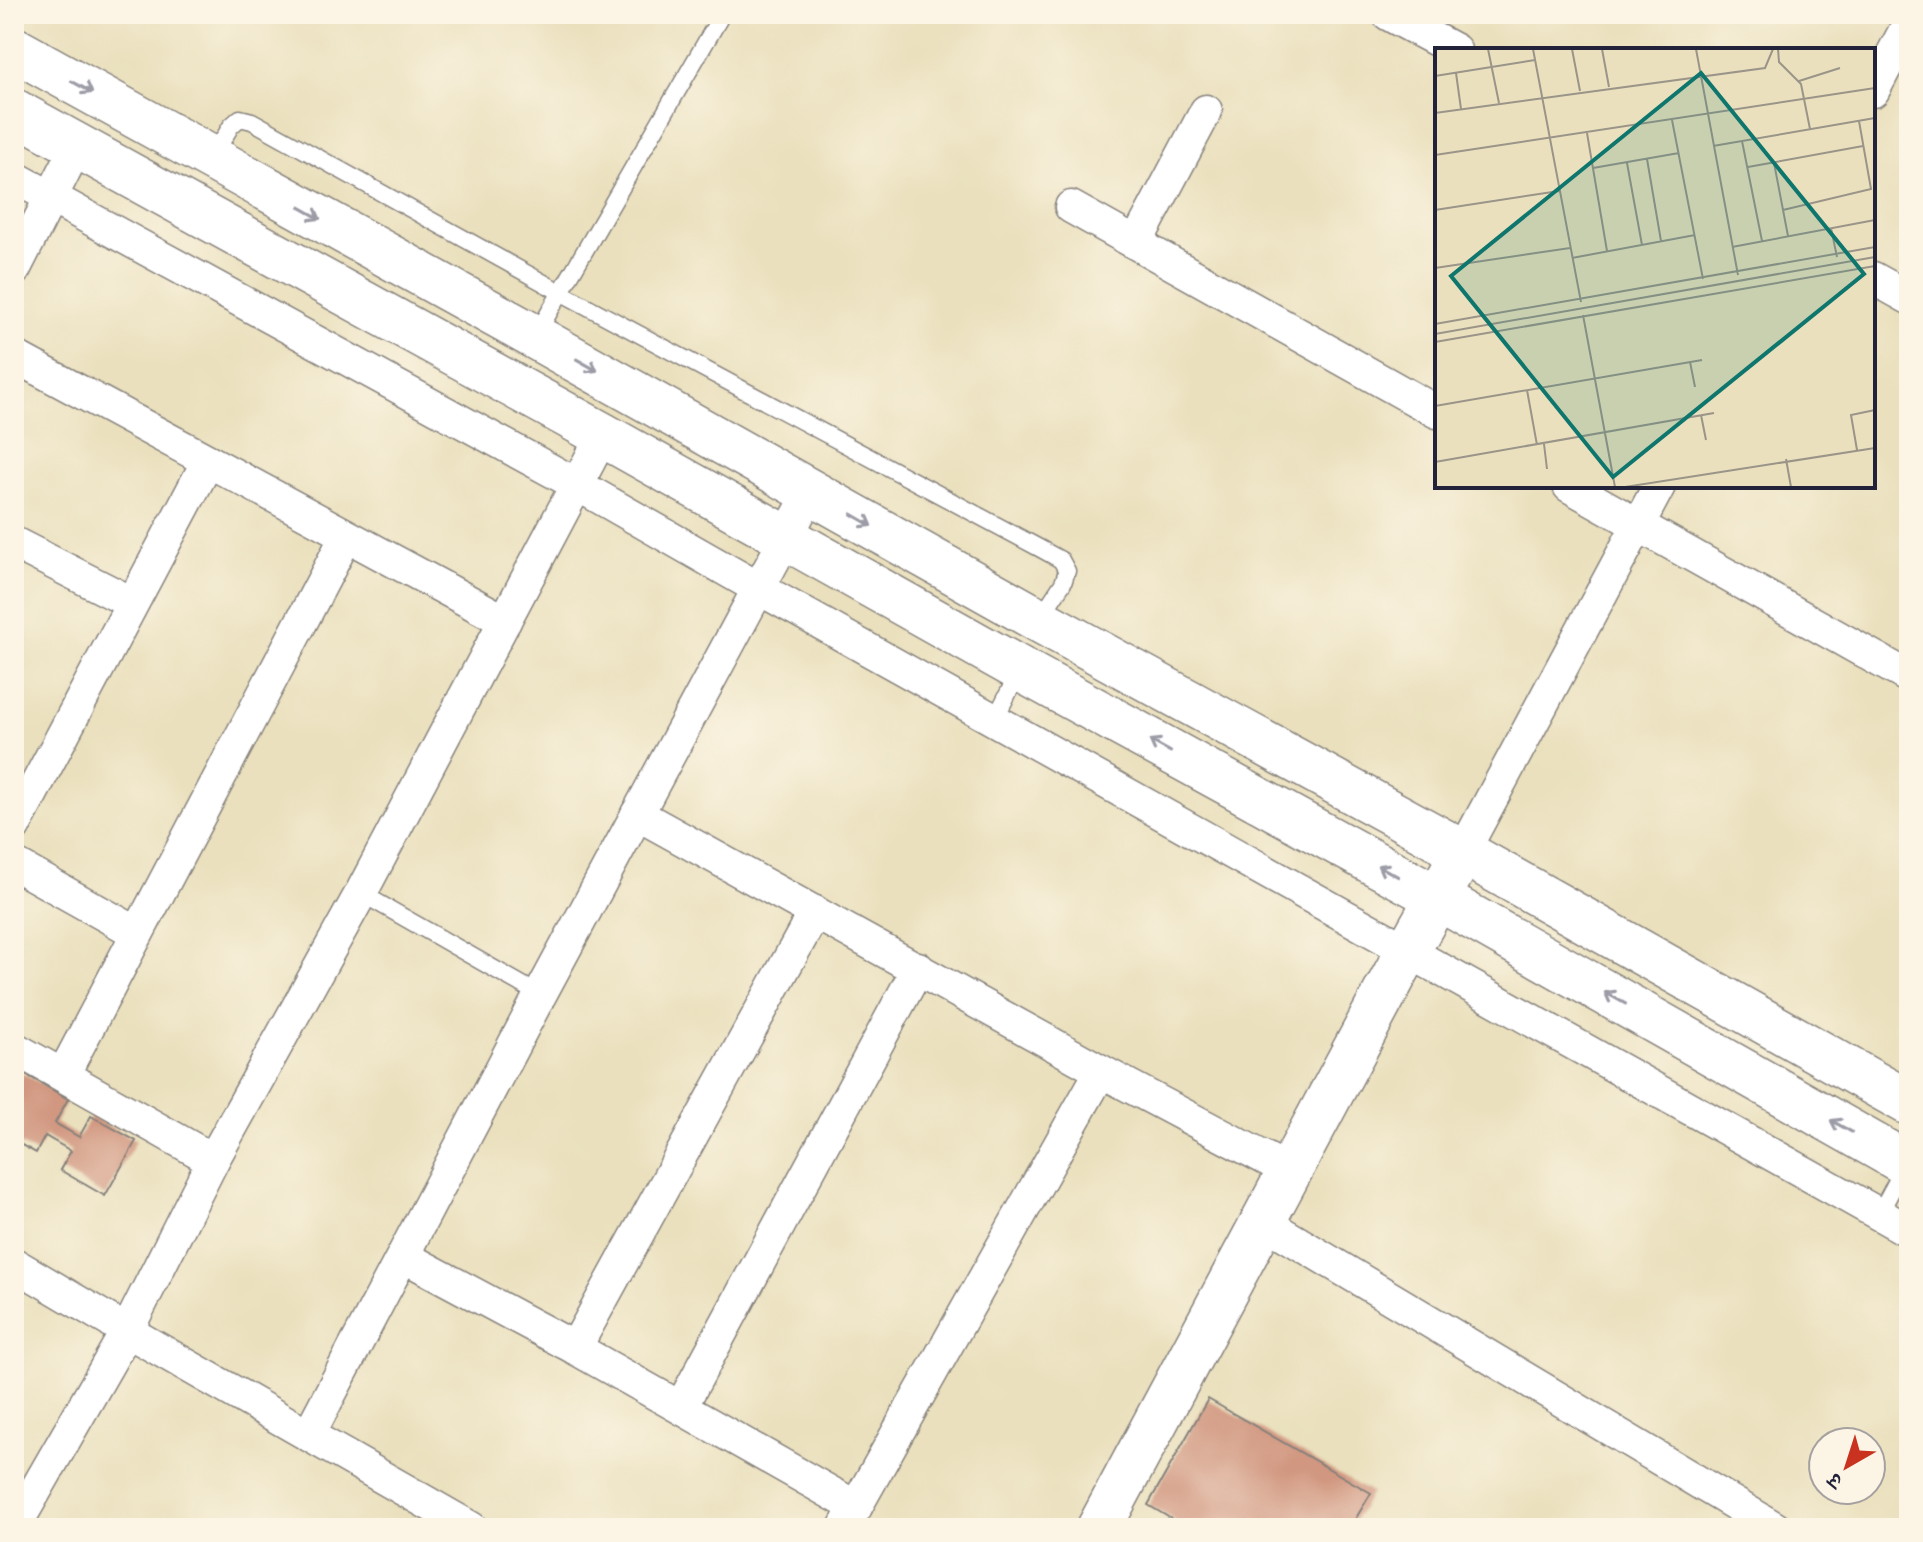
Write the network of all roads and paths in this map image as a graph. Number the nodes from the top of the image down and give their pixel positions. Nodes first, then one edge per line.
1 (722, 14) edge
2 (1388, 14) edge
3 (1909, 23) edge
4 (1451, 48) edge
5 (14, 49) edge
6 (1875, 87) edge
7 (14, 111) edge
8 (1206, 111) dead end
9 (77, 146) junction
10 (211, 159) junction
11 (14, 177) edge
12 (51, 198) junction
13 (1071, 207) dead end
14 (1136, 243) junction
15 (14, 270) edge
16 (1875, 279) edge
17 (562, 293) junction
18 (1909, 298) edge
19 (535, 337) junction
20 (14, 356) edge
21 (1435, 411) edge
22 (603, 435) junction
23 (208, 461) junction
24 (576, 484) junction
25 (1573, 488) edge
26 (1658, 488) edge
27 (811, 491) junction
28 (1638, 525) junction
29 (346, 537) junction
30 (786, 537) junction
31 (14, 543) edge
32 (758, 588) junction
33 (132, 603) junction
34 (1039, 620) junction
35 (505, 621) junction
36 (1020, 669) junction
37 (1909, 677) edge
38 (995, 719) junction
39 (637, 814) junction
40 (14, 827) edge
41 (1463, 852) junction
42 (14, 864) edge
43 (361, 893) junction
44 (1438, 898) junction
45 (815, 912) junction
46 (137, 933) junction
47 (1408, 950) junction
48 (918, 968) junction
49 (540, 995) junction
50 (14, 1048) edge
51 (1101, 1071) junction
52 (63, 1075) junction
53 (1909, 1103) edge
54 (213, 1160) junction
55 (1908, 1164) edge
56 (1289, 1171) junction
57 (1879, 1214) junction
58 (1262, 1221) junction
59 (1909, 1231) edge
60 (403, 1256) junction
61 (14, 1264) edge
62 (127, 1331) junction
63 (575, 1348) junction
64 (681, 1407) junction
65 (309, 1434) junction
66 (850, 1518) edge
67 (14, 1528) edge
68 (471, 1528) edge
69 (1099, 1528) edge
70 (1775, 1528) edge

1 - 17 lane
2 - 4 street
3 - 6 street
5 -> 10 street
7 - 9 street
8 - 14 street
9 - 12 street
9 - 22 street
10 - 17 lane
10 -> 19 street
11 - 12 street
12 - 15 street
12 - 24 street
13 - 14 street
14 - 21 street
16 - 18 street
17 - 19 lane
17 - 34 lane
19 -> 27 street
20 - 23 street
22 - 24 street
22 - 30 street
23 - 29 street
23 - 33 street
24 - 32 street
24 - 35 street
25 - 28 street
26 - 28 street
27 - 30 street
27 -> 34 street
28 - 37 street
28 - 41 street
29 - 35 street
29 - 46 street
30 - 32 street
30 - 36 street
31 - 33 street
32 - 38 street
32 - 39 street
33 - 40 street
34 - 41 street
35 - 43 street
36 - 38 lane
44 -> 36 street
38 - 47 street
39 - 45 street
39 - 49 street
41 - 44 street
41 - 53 street
42 - 46 street
43 - 49 lane
43 - 54 street
44 - 47 street
55 -> 44 street
45 - 48 street
45 - 63 street
46 - 52 street
47 - 56 street
47 - 57 street
48 - 51 street
48 - 64 street
49 - 60 street
50 - 52 street
51 - 56 street
51 - 66 street
52 - 54 street
54 - 62 street
55 - 57 lane
56 - 58 street
57 - 59 street
58 - 69 street
58 - 70 street
60 - 63 street
60 - 65 street
61 - 62 street
62 - 65 street
62 - 67 street
63 - 64 street
64 - 66 street
65 - 68 street

